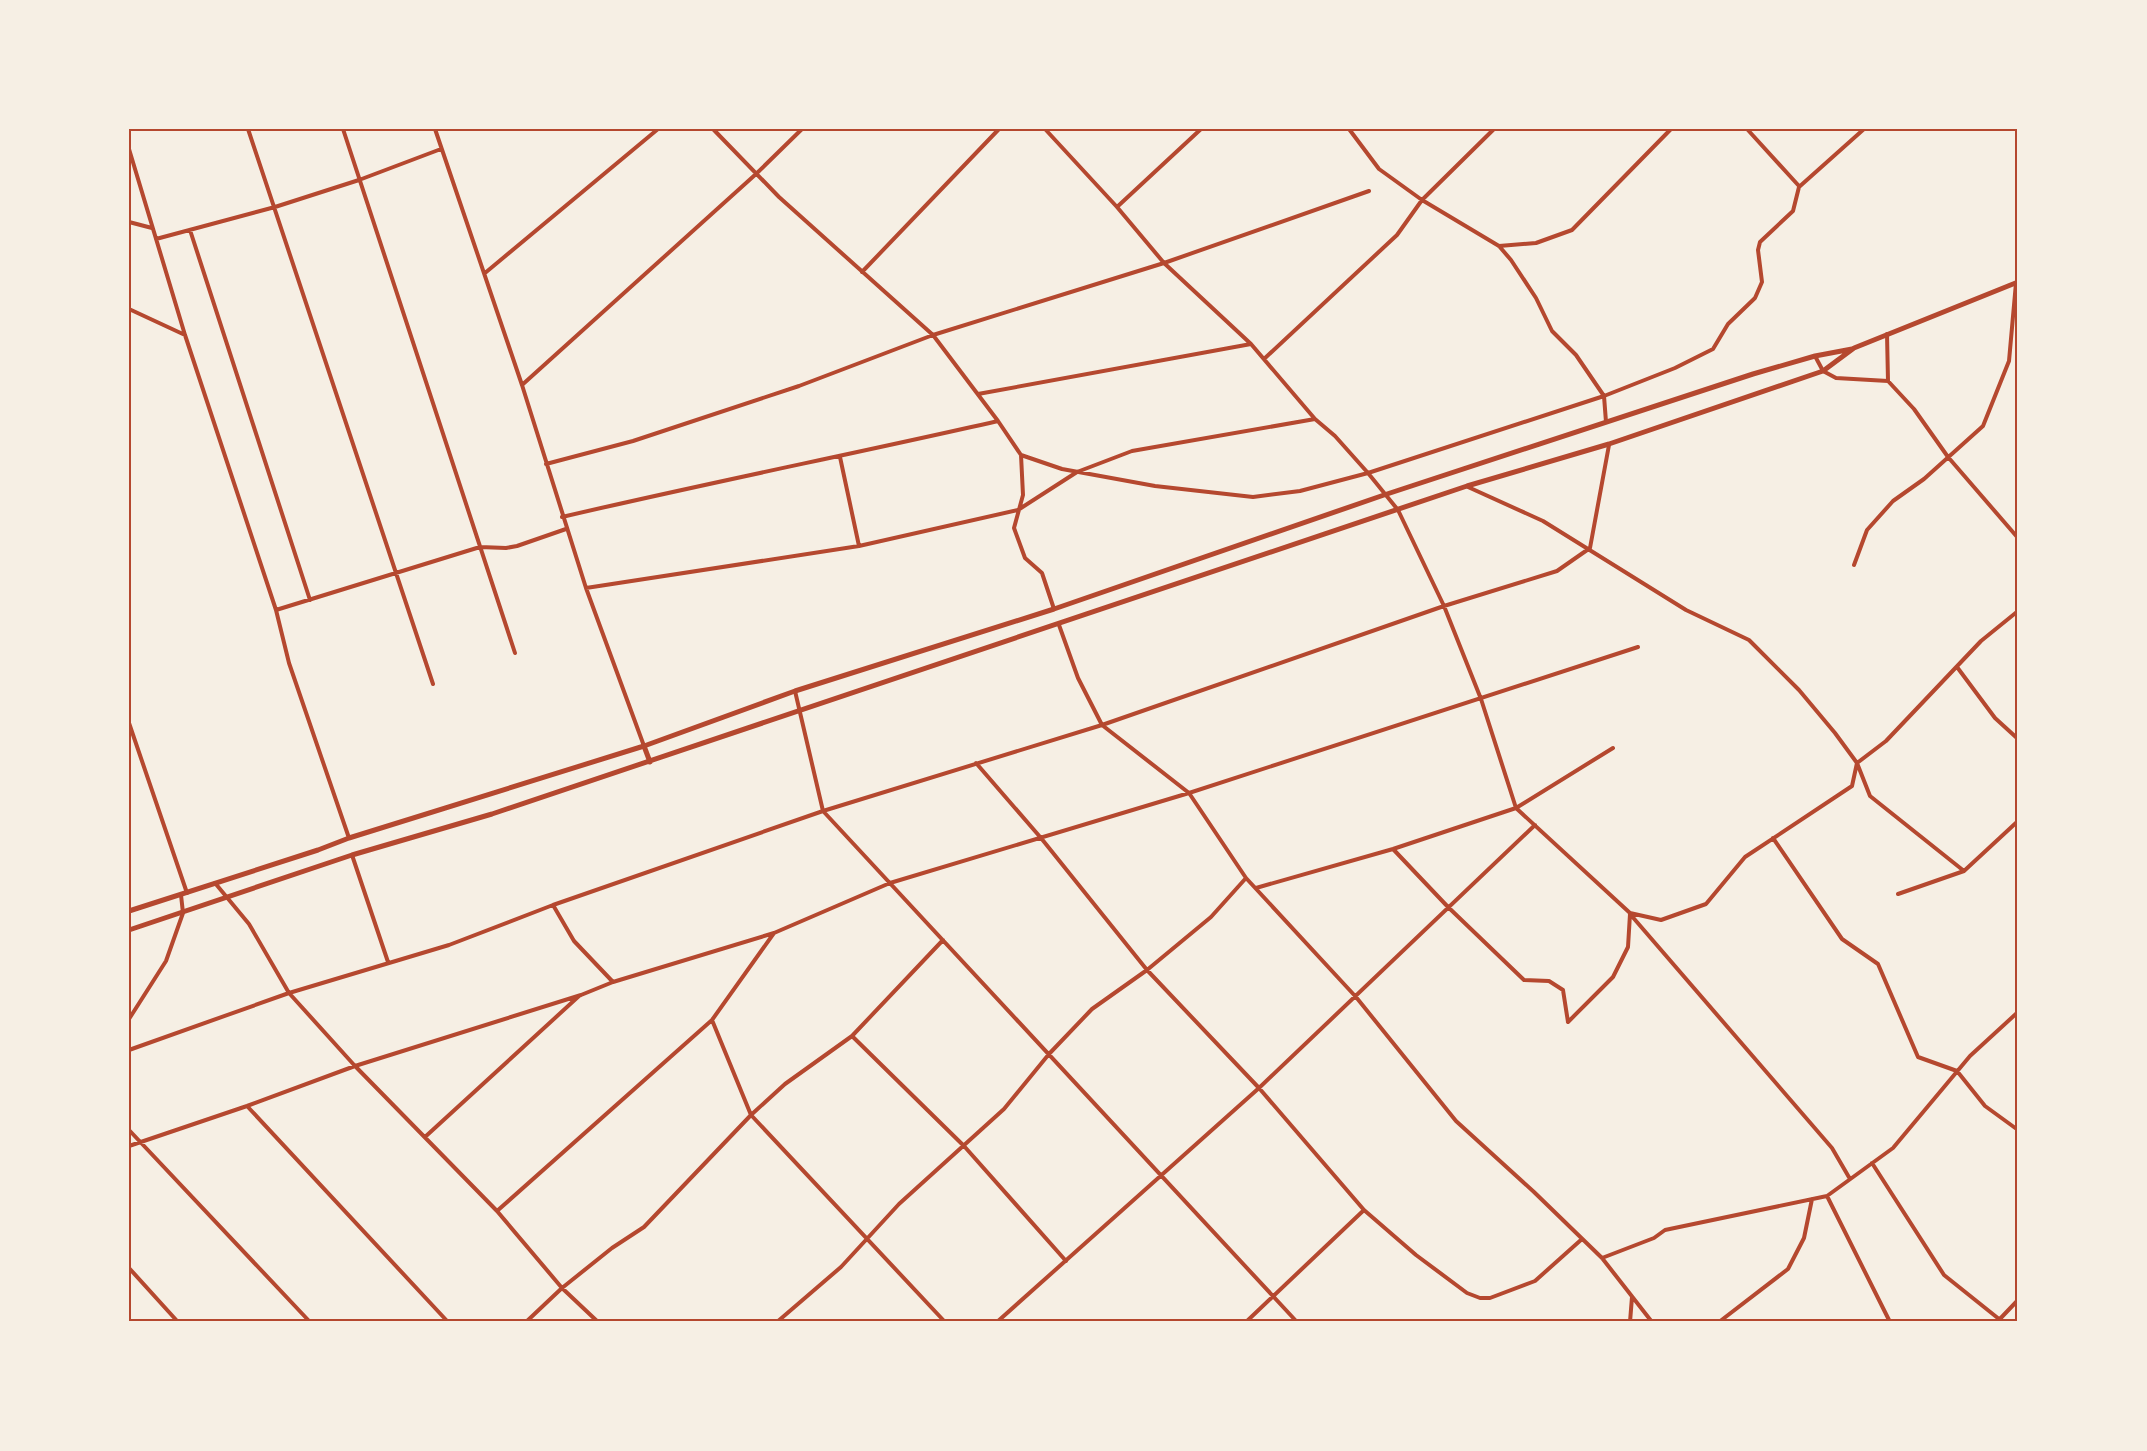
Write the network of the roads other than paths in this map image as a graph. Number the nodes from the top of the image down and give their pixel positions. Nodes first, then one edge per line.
1 (248, 129) edge
2 (343, 129) edge
3 (435, 129) edge
4 (658, 129) edge
5 (713, 129) edge
6 (802, 129) edge
7 (999, 129) edge
8 (1045, 129) edge
9 (1201, 129) edge
10 (1348, 129) edge
11 (1494, 129) edge
12 (1671, 129) edge
13 (1747, 129) edge
14 (1864, 129) edge
15 (129, 149) edge
16 (441, 149) junction
17 (756, 174) junction
18 (359, 180) junction
19 (1799, 187) junction
20 (1369, 191) dead end
21 (1422, 200) junction
22 (275, 207) junction
23 (1116, 207) junction
24 (129, 222) edge
25 (152, 228) junction
26 (190, 230) junction
27 (156, 239) junction
28 (1499, 246) junction
29 (1164, 263) junction
30 (862, 272) junction
31 (485, 273) junction
32 (2017, 282) edge
33 (129, 309) edge
34 (1887, 333) junction
35 (185, 335) junction
36 (933, 335) junction
37 (1251, 344) junction
38 (1854, 348) junction
39 (1815, 356) junction
40 (1264, 359) junction
41 (1823, 371) junction
42 (1888, 381) junction
43 (522, 385) junction
44 (978, 394) junction
45 (1604, 396) junction
46 (1315, 419) junction
47 (998, 421) junction
48 (1606, 422) junction
49 (1609, 444) junction
50 (1021, 456) junction
51 (840, 457) junction
52 (1948, 457) junction
53 (546, 464) junction
54 (1077, 472) junction
55 (1368, 472) junction
56 (1467, 486) junction
57 (1384, 495) junction
58 (1018, 510) junction
59 (1398, 510) junction
60 (562, 516) junction
61 (566, 529) junction
62 (2018, 538) edge
63 (859, 546) junction
64 (480, 547) junction
65 (1590, 548) junction
66 (1854, 565) dead end
67 (395, 574) junction
68 (585, 588) junction
69 (310, 600) junction
70 (1444, 606) junction
71 (1054, 609) junction
72 (276, 610) junction
73 (2018, 611) edge
74 (1059, 625) junction
75 (1638, 647) dead end
76 (515, 654) dead end
77 (1957, 667) junction
78 (433, 684) dead end
79 (795, 691) junction
80 (1480, 699) junction
81 (801, 709) junction
82 (129, 723) edge
83 (1102, 725) junction
84 (2018, 739) edge
85 (644, 746) junction
86 (1613, 748) dead end
87 (650, 762) junction
88 (1857, 763) junction
89 (976, 764) junction
90 (1189, 793) junction
91 (1516, 808) junction
92 (823, 811) junction
93 (2018, 821) edge
94 (1535, 825) junction
95 (349, 838) junction
96 (1041, 838) junction
97 (1773, 838) junction
98 (1393, 849) junction
99 (352, 855) junction
100 (1964, 871) junction
101 (1246, 878) junction
102 (215, 883) junction
103 (890, 883) junction
104 (1256, 888) junction
105 (184, 894) junction
106 (1898, 894) dead end
107 (226, 899) junction
108 (553, 905) junction
109 (1448, 907) junction
110 (129, 911) edge
111 (183, 913) junction
112 (1630, 913) junction
113 (129, 930) edge
114 (774, 933) junction
115 (943, 940) junction
116 (388, 962) junction
117 (1147, 970) junction
118 (612, 982) junction
119 (289, 993) junction
120 (581, 995) junction
121 (1356, 997) junction
122 (2018, 1012) edge
123 (129, 1019) edge
124 (712, 1020) junction
125 (852, 1036) junction
126 (129, 1050) edge
127 (1049, 1054) junction
128 (356, 1066) junction
129 (1957, 1071) junction
130 (1259, 1088) junction
131 (247, 1106) junction
132 (751, 1116) junction
133 (129, 1130) edge
134 (2018, 1130) edge
135 (425, 1137) junction
136 (139, 1143) junction
137 (129, 1146) edge
138 (964, 1146) junction
139 (1872, 1163) junction
140 (1162, 1175) junction
141 (1850, 1179) junction
142 (1827, 1196) junction
143 (1812, 1199) junction
144 (1364, 1210) junction
145 (497, 1211) junction
146 (867, 1238) junction
147 (1582, 1239) junction
148 (1602, 1258) junction
149 (1066, 1261) junction
150 (129, 1268) edge
151 (562, 1288) junction
152 (1274, 1296) junction
153 (1632, 1296) junction
154 (2018, 1300) edge
155 (1998, 1321) edge
156 (178, 1322) edge
157 (310, 1322) edge
158 (448, 1322) edge
159 (526, 1322) edge
160 (598, 1322) edge
161 (777, 1322) edge
162 (945, 1322) edge
163 (997, 1322) edge
164 (1246, 1322) edge
165 (1297, 1322) edge
166 (1630, 1322) edge
167 (1652, 1322) edge
168 (1719, 1322) edge
169 (1890, 1322) edge

1 - 22 street
2 - 18 street
3 - 16 street
4 - 31 street
5 - 17 street
6 - 17 street
7 - 30 street
8 - 23 street
9 - 23 street
10 - 21 street
11 - 21 street
12 - 28 street
13 - 19 street
14 - 19 street
15 - 25 street
16 - 18 street
16 - 31 street
17 - 30 street
17 - 43 street
18 - 22 street
18 - 64 street
19 - 45 street
20 - 29 street
21 - 28 street
21 - 40 street
22 - 26 street
22 - 67 street
23 - 29 street
24 - 25 street
25 - 27 street
26 - 27 street
26 - 69 street
27 - 35 street
28 - 45 street
29 - 36 street
29 - 37 street
30 - 36 street
31 - 43 street
32 - 34 main road
32 - 52 street
33 - 35 street
34 - 38 main road
34 - 42 street
35 - 72 street
36 - 44 street
36 - 53 street
37 - 40 street
37 - 44 street
38 - 39 main road
38 - 41 main road
39 - 41 street
39 - 48 main road
40 - 46 street
41 - 42 street
41 - 49 main road
42 - 52 street
43 - 53 street
44 - 47 street
45 - 48 street
45 - 55 street
46 - 54 street
46 - 55 street
47 - 50 street
47 - 51 street
48 - 57 main road
49 - 56 main road
49 - 65 street
50 - 54 street
50 - 58 street
51 - 60 street
51 - 63 street
52 - 62 street
52 - 66 street
53 - 60 street
54 - 55 street
54 - 58 street
55 - 57 street
56 - 59 main road
56 - 65 street
57 - 59 street
57 - 71 main road
58 - 63 street
58 - 71 street
59 - 70 street
59 - 74 main road
60 - 61 street
61 - 64 street
61 - 68 street
63 - 68 street
64 - 67 street
64 - 76 street
65 - 70 street
65 - 88 street
67 - 69 street
67 - 78 street
68 - 85 street
69 - 72 street
70 - 80 street
70 - 83 street
71 - 79 main road
72 - 95 street
73 - 77 street
74 - 81 main road
74 - 83 street
75 - 80 street
77 - 84 street
77 - 88 street
79 - 81 street
79 - 85 main road
80 - 90 street
80 - 91 street
81 - 87 main road
81 - 92 street
82 - 105 street
83 - 89 street
83 - 90 street
85 - 87 main road
85 - 95 main road
86 - 91 street
87 - 99 main road
88 - 97 street
88 - 100 street
89 - 92 street
89 - 96 street
90 - 96 street
90 - 101 street
91 - 94 street
91 - 98 street
92 - 103 street
92 - 108 street
93 - 100 street
94 - 109 street
94 - 112 street
95 - 102 main road
96 - 103 street
96 - 117 street
97 - 112 street
97 - 129 street
98 - 104 street
98 - 109 street
99 - 107 main road
99 - 116 street
100 - 106 street
101 - 104 street
101 - 117 street
102 - 105 main road
102 - 107 street
103 - 114 street
103 - 115 street
104 - 121 street
105 - 110 main road
105 - 111 street
107 - 111 main road
107 - 119 street
108 - 116 street
108 - 118 street
109 - 112 street
109 - 121 street
111 - 113 main road
111 - 123 street
112 - 141 street
114 - 118 street
114 - 124 street
115 - 125 street
115 - 127 street
116 - 119 street
117 - 127 street
117 - 130 street
118 - 120 street
119 - 126 street
119 - 128 street
120 - 128 street
120 - 135 street
121 - 130 street
121 - 147 street
122 - 129 street
124 - 132 street
124 - 145 street
125 - 132 street
125 - 138 street
127 - 138 street
127 - 140 street
128 - 131 street
128 - 135 street
129 - 134 street
129 - 139 street
130 - 140 street
130 - 144 street
131 - 136 street
131 - 158 street
132 - 146 street
132 - 151 street
133 - 136 street
135 - 145 street
136 - 137 street
136 - 157 street
138 - 146 street
138 - 149 street
139 - 141 street
139 - 155 street
140 - 149 street
140 - 152 street
141 - 142 street
142 - 143 street
142 - 169 street
143 - 148 street
143 - 168 street
144 - 147 street
144 - 152 street
145 - 151 street
146 - 161 street
146 - 162 street
147 - 148 street
148 - 153 street
149 - 163 street
150 - 156 street
151 - 159 street
151 - 160 street
152 - 164 street
152 - 165 street
153 - 166 street
153 - 167 street
154 - 155 street

